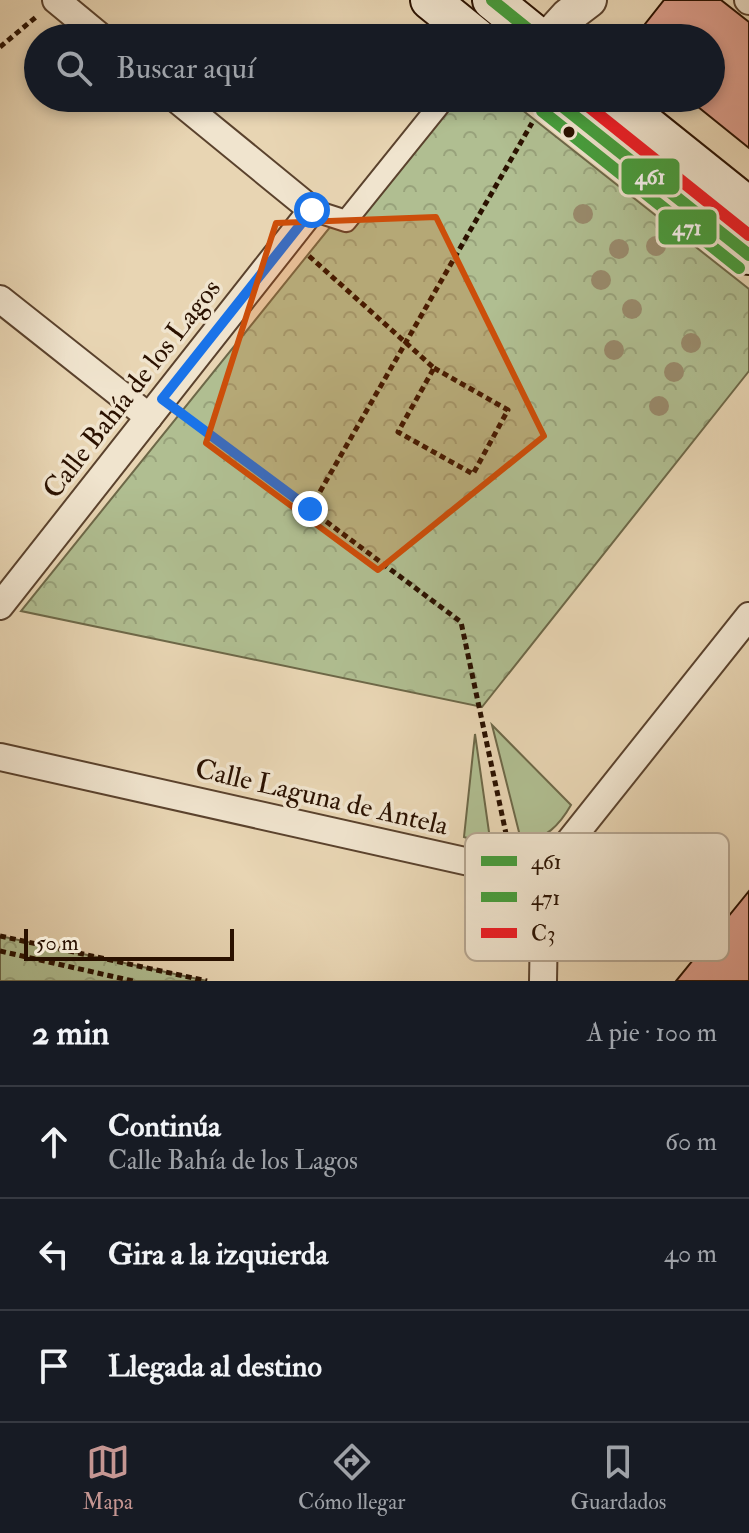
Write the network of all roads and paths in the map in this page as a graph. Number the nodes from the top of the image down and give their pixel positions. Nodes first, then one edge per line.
1 (56, 0) edge
2 (430, 0) edge
3 (492, 0) edge
4 (585, 1) edge
5 (27, 24) edge
6 (85, 24) edge
7 (460, 24) edge
8 (522, 24) edge
9 (561, 24) edge
10 (24, 27) edge
11 (0, 47) edge
12 (192, 112) edge
13 (434, 112) edge
14 (541, 112) edge
15 (569, 112) edge
16 (630, 112) edge
17 (749, 207) edge
18 (312, 210) junction
19 (308, 255) dead end
20 (749, 255) edge
21 (0, 299) edge
22 (406, 344) junction
23 (434, 368) junction
24 (156, 408) junction
25 (310, 509) junction
26 (0, 606) edge
27 (749, 616) edge
28 (0, 757) edge
29 (506, 833) edge
30 (576, 833) edge
31 (465, 861) edge
32 (0, 936) edge
33 (0, 951) edge
34 (543, 961) edge
35 (133, 981) edge
36 (207, 981) edge
37 (543, 981) edge

1 - 5 path
1 - 6 street
2 - 7 main road
3 - 8 main road
4 - 9 street
10 - 11 path
12 - 18 street
13 - 18 street
14 - 22 path
15 - 20 main road
16 - 17 main road
18 - 24 street, Calle Bahía de los Lagos
19 - 22 path
21 - 24 street
22 - 23 path
22 - 25 path
23 - 23 path
24 - 25 path
24 - 26 street, Calle Bahía de los Lagos
25 - 29 path
27 - 30 street
28 - 31 street, Calle Laguna de Antela
32 - 36 path
33 - 35 path
34 - 37 street

